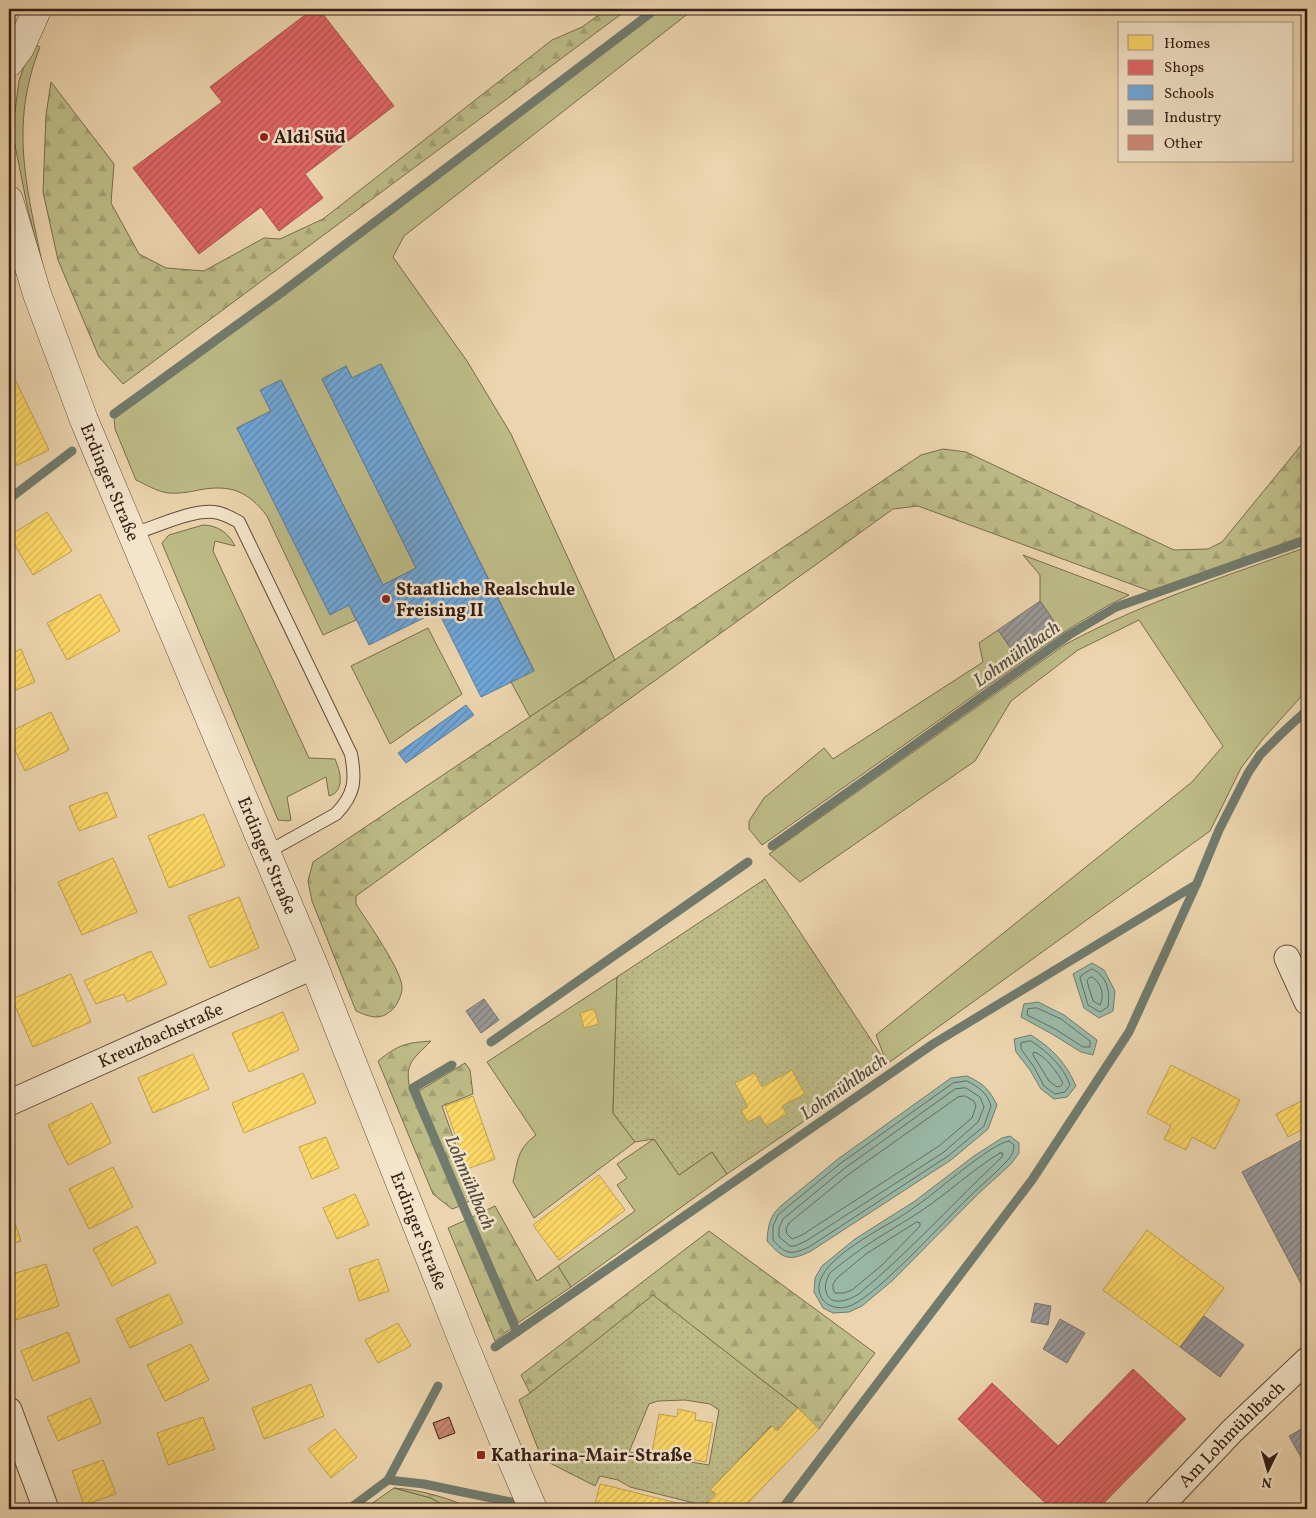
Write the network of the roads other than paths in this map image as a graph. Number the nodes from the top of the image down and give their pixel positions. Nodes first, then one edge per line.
1 (35, 9) edge
2 (9, 63) edge
3 (9, 200) edge
4 (132, 534) junction
5 (266, 853) junction
6 (1287, 958) dead end
7 (314, 966) junction
8 (1307, 1002) edge
9 (9, 1103) edge
10 (1307, 1360) edge
11 (9, 1410) edge
12 (46, 1509) edge
13 (533, 1509) edge
14 (1158, 1509) edge

1 - 2 street
3 - 4 street, Erdinger Straße
4 - 5 street, Erdinger Straße
4 - 5 lane
5 - 7 street, Erdinger Straße
6 - 8 street
7 - 9 street, Kreuzbachstraße
7 - 13 street, Erdinger Straße
10 - 14 street, Am Lohmühlbach
11 - 12 street

